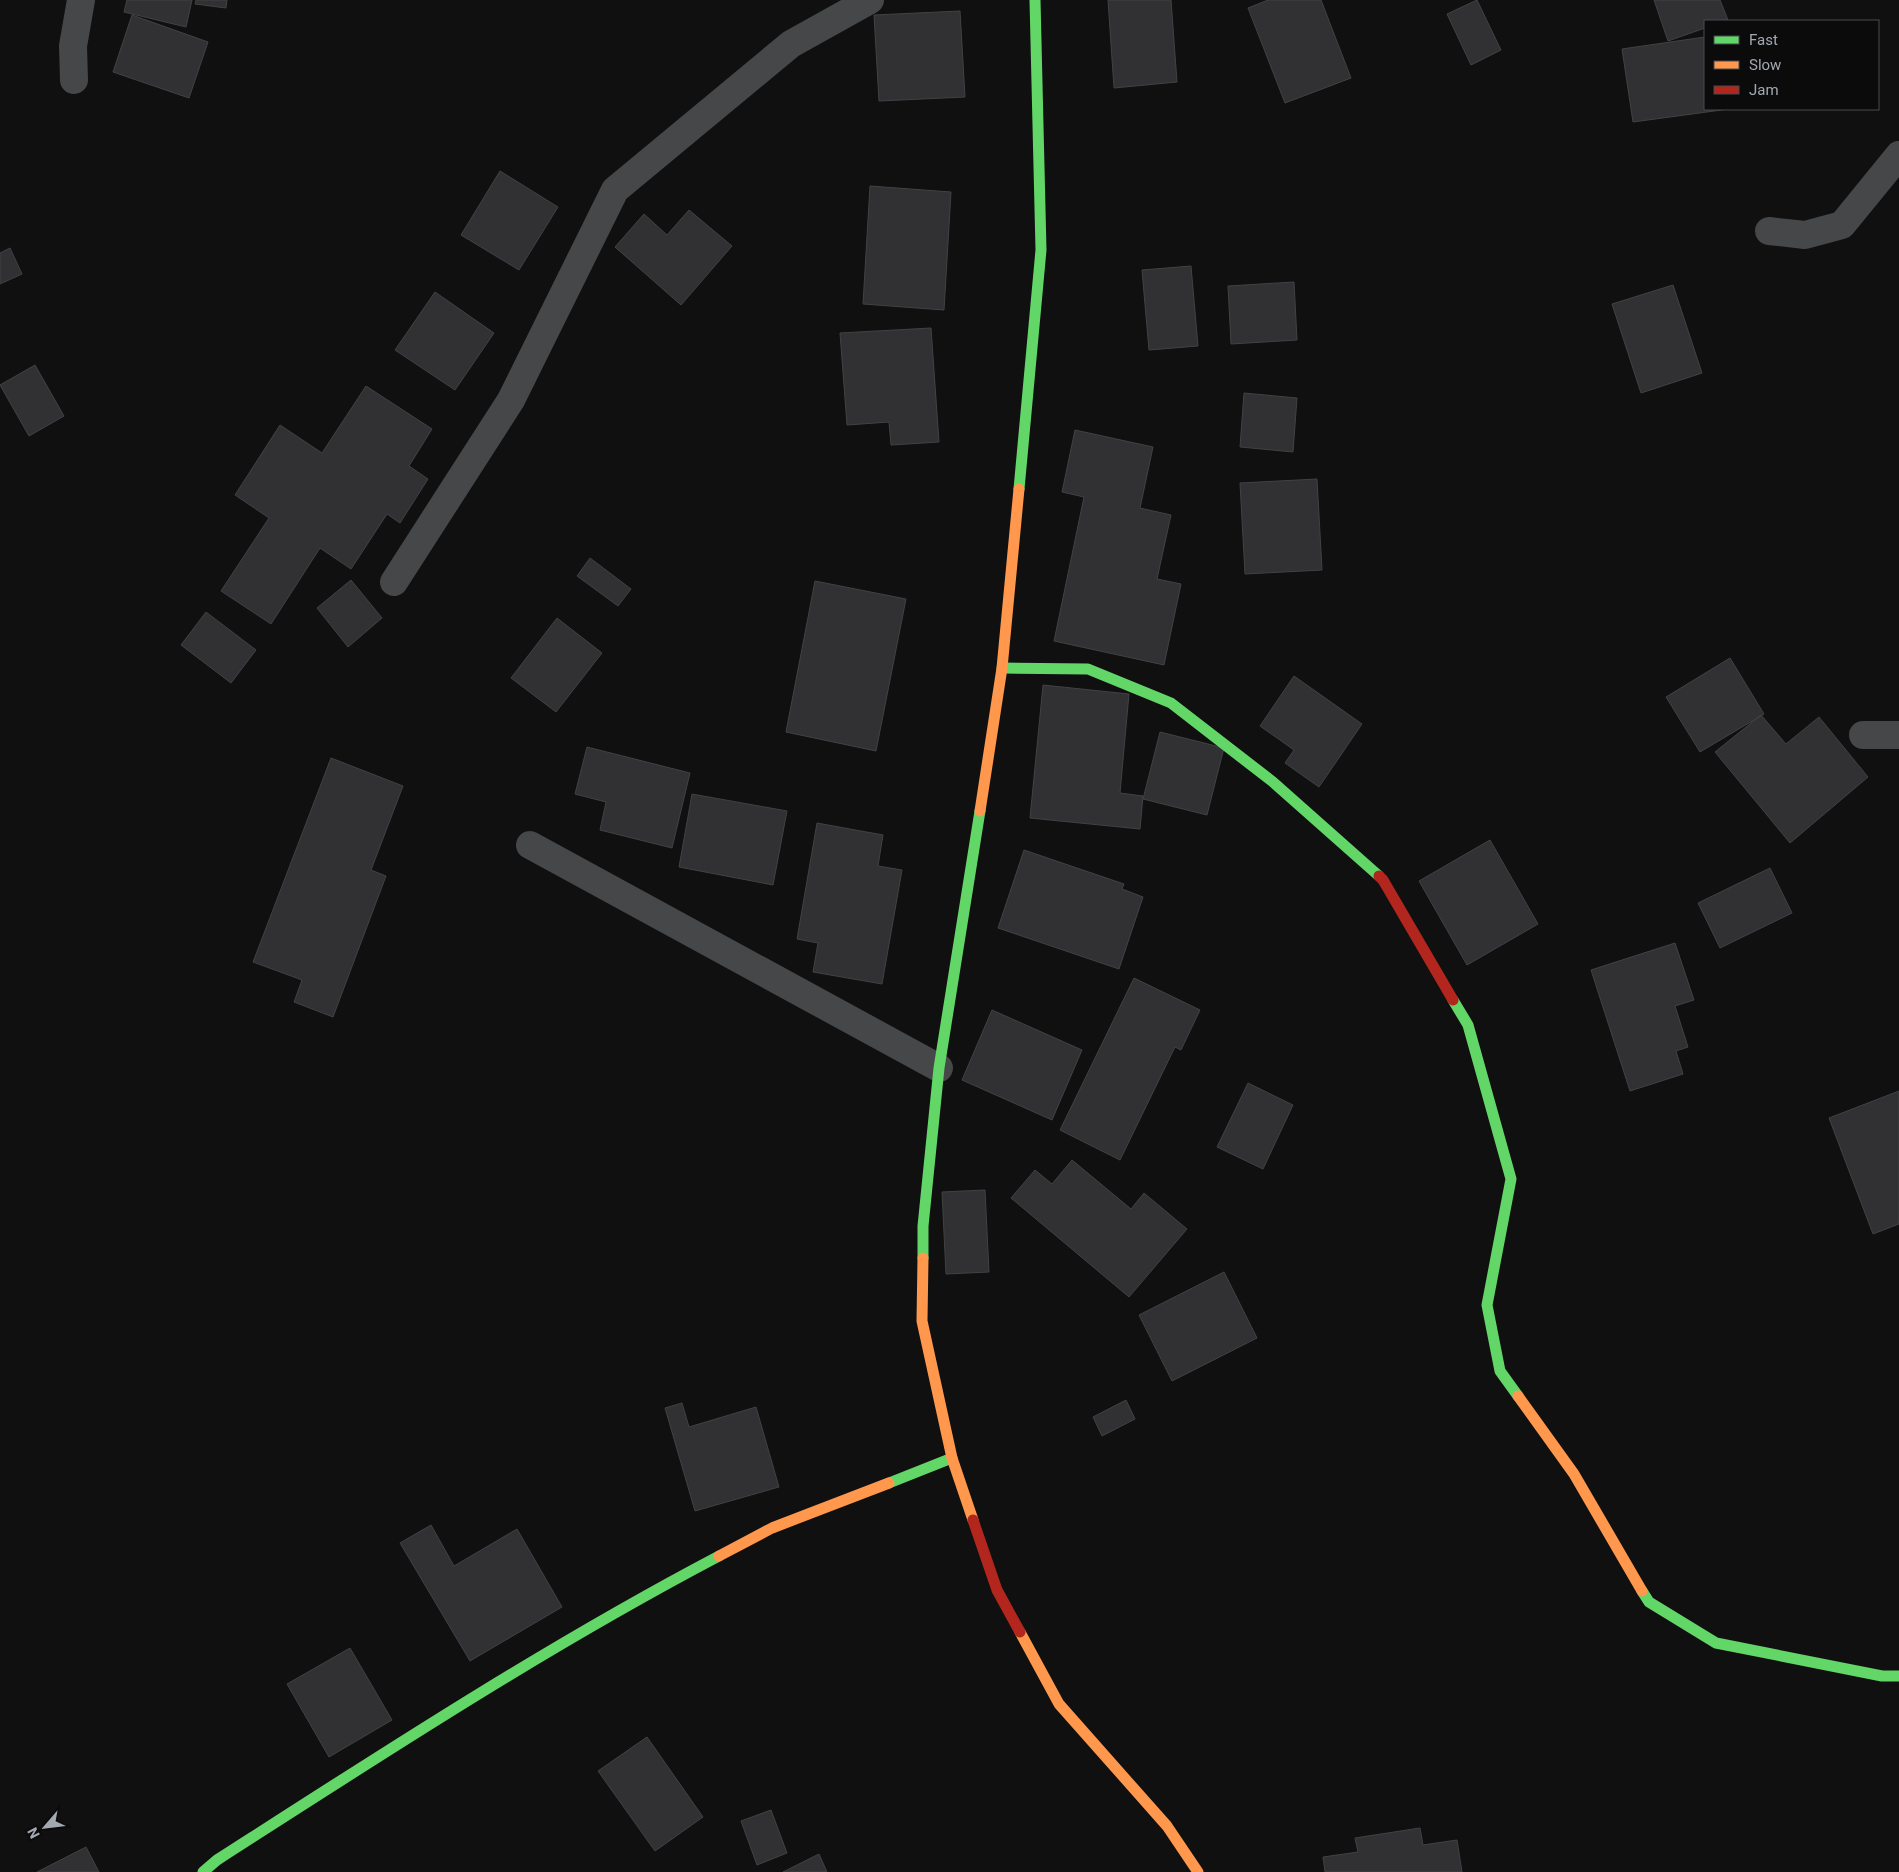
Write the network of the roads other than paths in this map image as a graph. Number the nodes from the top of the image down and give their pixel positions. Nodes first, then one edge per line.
1 (81, 0) edge
2 (870, 0) edge
3 (1036, 0) edge
4 (74, 80) dead end
5 (1899, 154) edge
6 (1769, 231) dead end
7 (394, 582) dead end
8 (1002, 668) junction
9 (1863, 735) dead end
10 (1899, 735) edge
11 (530, 845) dead end
12 (939, 1068) junction
13 (952, 1458) junction
14 (1899, 1676) edge
15 (203, 1872) edge
16 (1198, 1872) edge

1 - 4 street
2 - 7 street
3 - 8 street
5 - 6 street
8 - 12 street
8 - 14 street
9 - 10 street
11 - 12 street
12 - 13 street
13 - 15 street
13 - 16 street

